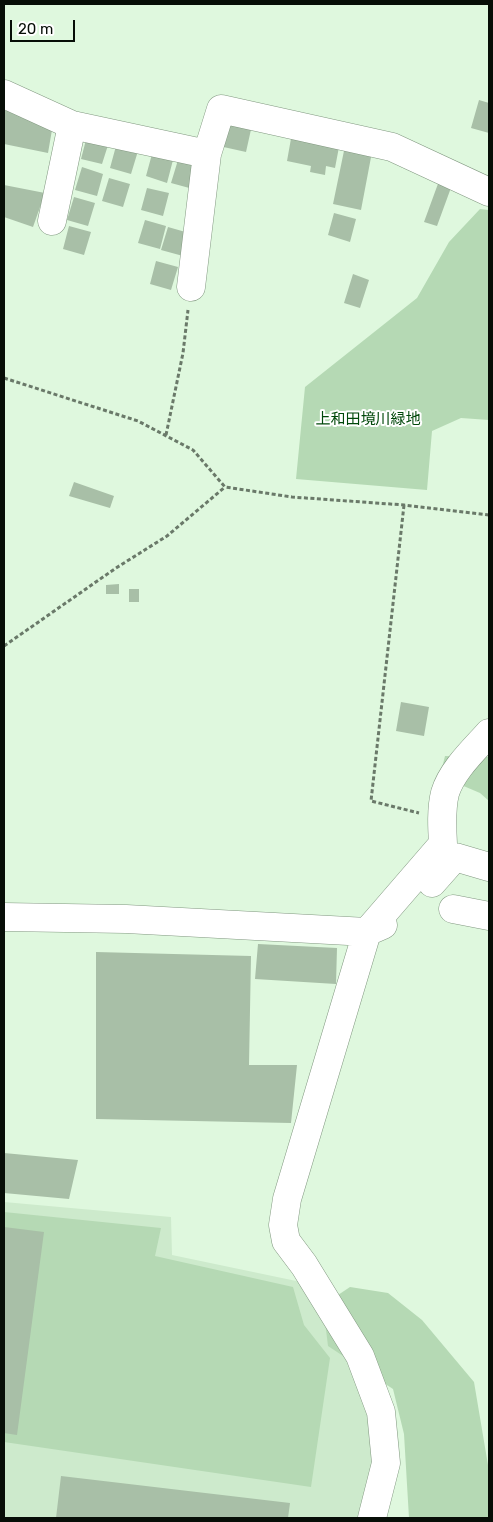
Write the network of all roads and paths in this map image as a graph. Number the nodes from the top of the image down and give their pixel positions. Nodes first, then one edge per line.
1 (4, 94) edge
2 (72, 125) junction
3 (207, 154) junction
4 (489, 192) edge
5 (52, 221) dead end
6 (191, 287) joint
7 (4, 378) edge
8 (166, 435) junction
9 (225, 487) junction
10 (404, 505) junction
11 (489, 515) edge
12 (4, 646) edge
13 (489, 733) edge
14 (442, 818) junction
15 (489, 867) edge
16 (453, 908) dead end
17 (489, 916) edge
18 (4, 917) edge
19 (367, 932) junction
20 (372, 1518) edge

1 - 2 street
2 - 3 street
2 - 5 street
3 - 4 street
3 - 6 street
6 - 8 path
7 - 8 path
8 - 9 path
9 - 10 path
9 - 12 path
10 - 11 path
10 - 14 path
13 - 14 street
14 - 19 street
15 - 19 street
16 - 17 street
18 - 19 street
19 - 20 street

